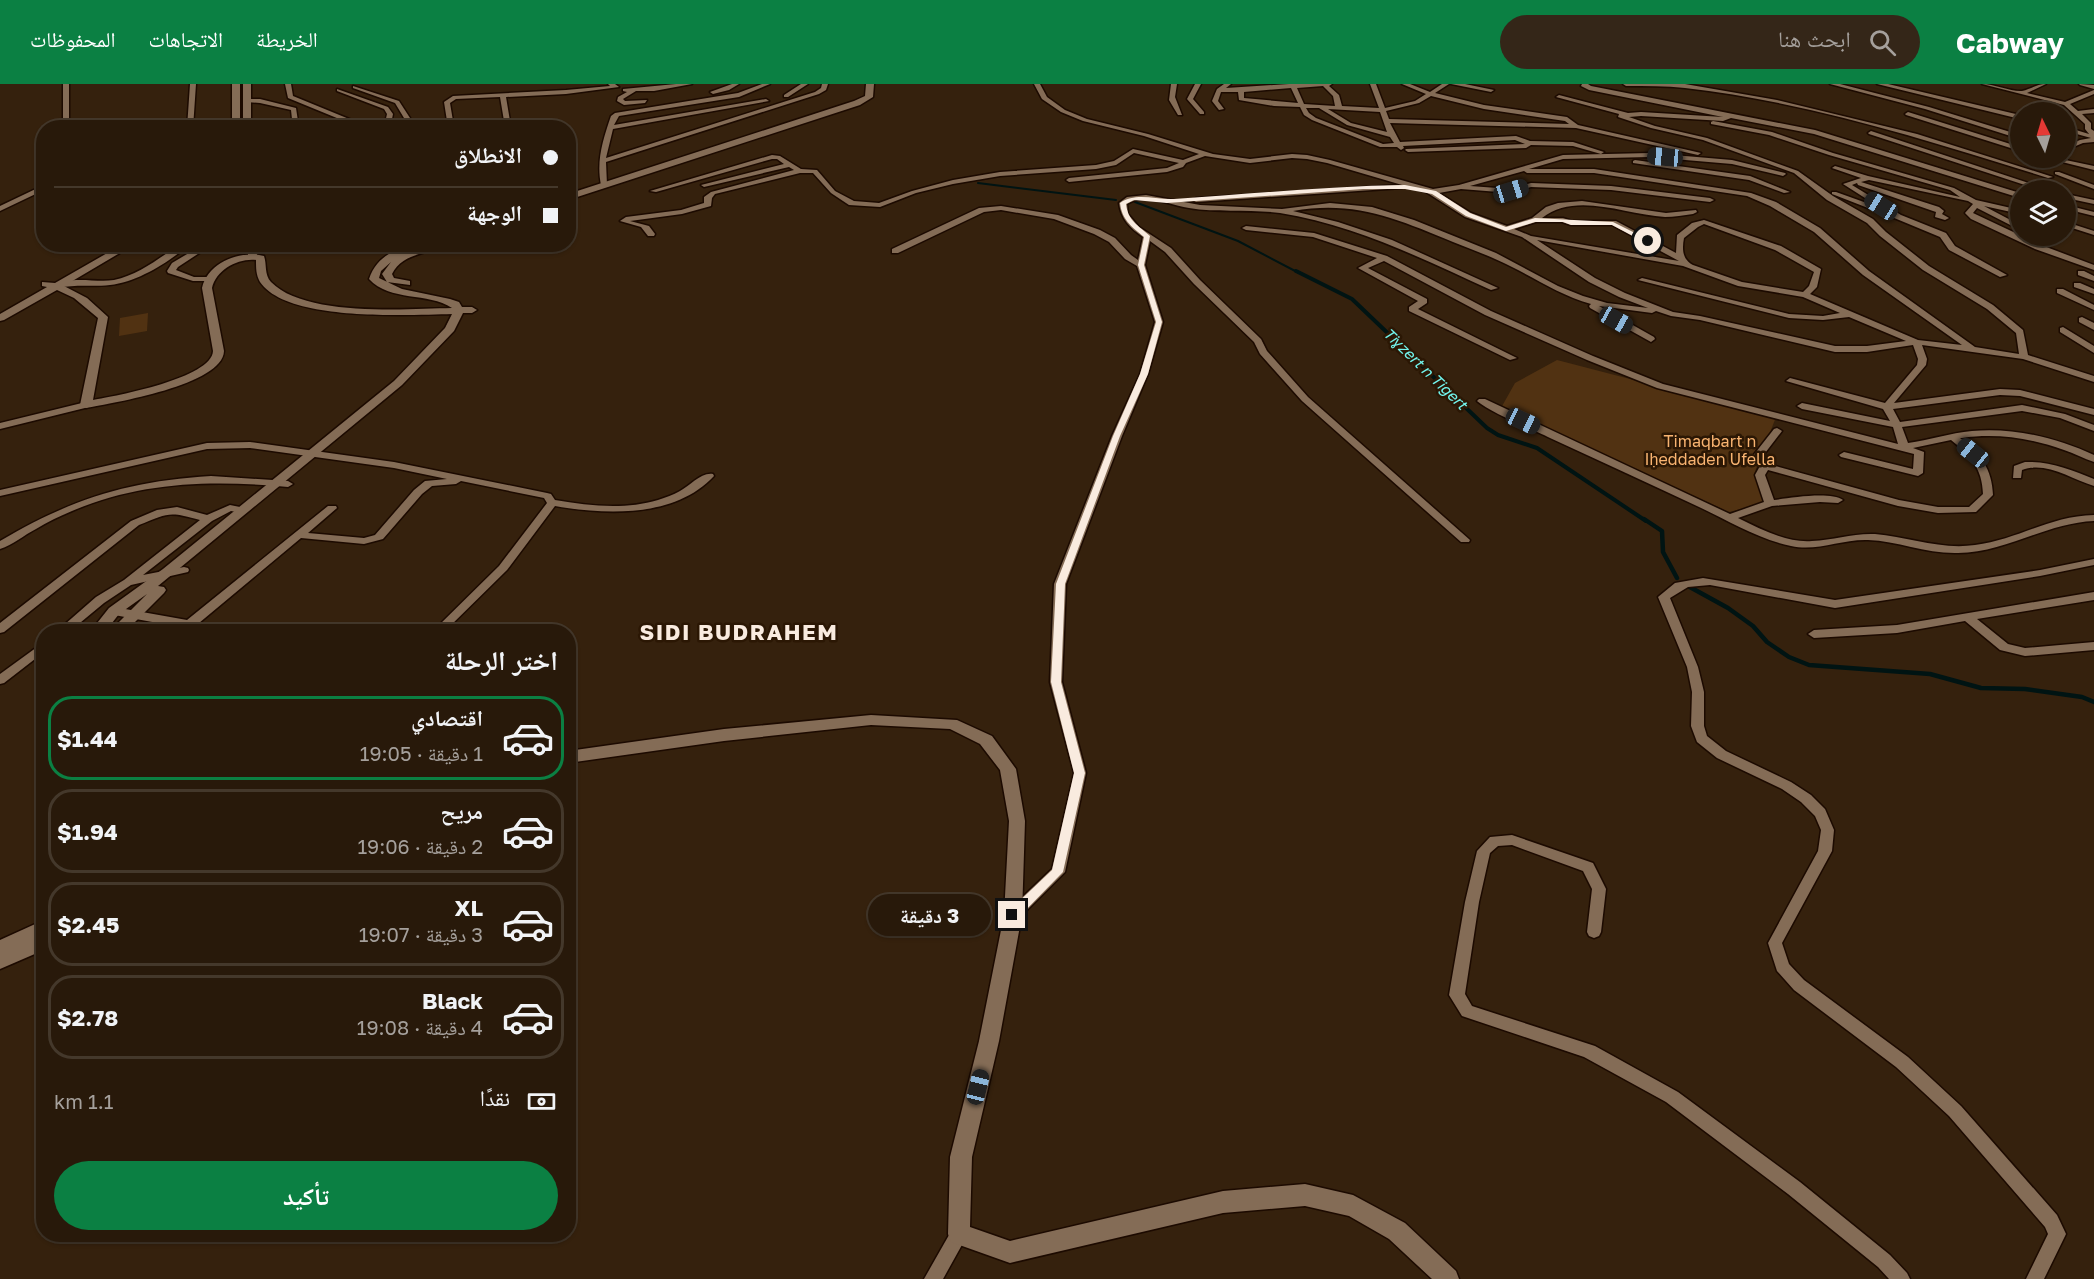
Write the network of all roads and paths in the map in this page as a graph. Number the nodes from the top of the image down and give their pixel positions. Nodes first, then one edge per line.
1 (66, 84) edge
2 (193, 84) edge
3 (236, 84) edge
4 (247, 84) edge
5 (288, 84) edge
6 (689, 84) edge
7 (736, 84) edge
8 (767, 84) edge
9 (805, 84) edge
10 (825, 84) edge
11 (864, 84) edge
12 (870, 84) edge
13 (1037, 84) edge
14 (1174, 84) edge
15 (1198, 84) edge
16 (1228, 84) edge
17 (1372, 84) edge
18 (1405, 84) edge
19 (1446, 84) edge
20 (1454, 84) edge
21 (1585, 84) edge
22 (1626, 84) edge
23 (1833, 84) edge
24 (1880, 84) edge
25 (1985, 84) edge
26 (2043, 84) edge
27 (2082, 84) edge
28 (1327, 85) edge
29 (1682, 85) edge
30 (614, 86) edge
31 (1292, 86) edge
32 (355, 87) dead end
33 (2094, 87) edge
34 (1275, 88) junction
35 (339, 90) dead end
36 (1219, 90) junction
37 (1241, 90) junction
38 (1491, 90) dead end
39 (633, 91) junction
40 (2094, 92) edge
41 (2021, 93) junction
42 (503, 95) junction
43 (1430, 95) junction
44 (1559, 97) dead end
45 (666, 98) dead end
46 (1171, 99) junction
47 (1190, 99) junction
48 (655, 100) dead end
49 (248, 101) junction
50 (2058, 102) edge
51 (2071, 102) edge
52 (1283, 104) junction
53 (1304, 105) junction
54 (1320, 107) junction
55 (1339, 108) junction
56 (1221, 109) dead end
57 (1382, 110) junction
58 (2093, 110) edge
59 (1940, 112) junction
60 (1202, 113) dead end
61 (2076, 113) edge
62 (1180, 114) dead end
63 (1625, 114) junction
64 (1908, 114) dead end
65 (2076, 114) edge
66 (1726, 115) junction
67 (2010, 115) edge
68 (1689, 117) junction
69 (1922, 118) junction
70 (66, 120) edge
71 (191, 120) edge
72 (236, 120) edge
73 (247, 120) edge
74 (295, 120) edge
75 (347, 120) edge
76 (389, 120) edge
77 (406, 120) edge
78 (450, 120) edge
79 (507, 120) edge
80 (1387, 121) junction
81 (1576, 126) junction
82 (611, 127) junction
83 (2076, 132) edge
84 (1871, 133) dead end
85 (2010, 134) edge
86 (1393, 136) junction
87 (2094, 137) edge
88 (1529, 143) junction
89 (1398, 144) junction
90 (2076, 144) edge
91 (2010, 146) edge
92 (1403, 150) junction
93 (1205, 154) junction
94 (1410, 158) dead end
95 (1616, 158) junction
96 (603, 160) junction
97 (1183, 162) junction
98 (1732, 162) junction
99 (2076, 164) edge
100 (789, 165) junction
101 (1836, 168) dead end
102 (2063, 168) edge
103 (2094, 168) edge
104 (800, 171) junction
105 (1508, 172) junction
106 (2053, 175) junction
107 (1869, 178) junction
108 (1069, 180) dead end
109 (2010, 180) edge
110 (2044, 180) edge
111 (1850, 182) junction
112 (604, 183) junction
113 (1810, 183) junction
114 (704, 185) dead end
115 (1460, 187) junction
116 (2094, 187) edge
117 (576, 190) edge
118 (654, 190) dead end
119 (36, 191) edge
120 (1434, 192) junction
121 (1786, 192) dead end
122 (2010, 192) edge
123 (576, 194) edge
124 (2076, 198) edge
125 (1710, 200) dead end
126 (1167, 201) junction
127 (2094, 202) edge
128 (1975, 203) junction
129 (0, 209) edge
130 (2010, 210) edge
131 (2076, 210) edge
132 (1280, 211) junction
133 (1693, 212) dead end
134 (2094, 214) edge
135 (1898, 216) junction
136 (1945, 218) dead end
137 (1535, 220) junction
138 (2010, 222) edge
139 (2076, 227) edge
140 (1246, 228) dead end
141 (1506, 229) junction
142 (2094, 233) edge
143 (651, 234) dead end
144 (1525, 235) junction
145 (1147, 236) junction
146 (895, 251) dead end
147 (103, 252) edge
148 (117, 252) edge
149 (173, 252) edge
150 (197, 252) edge
151 (255, 252) edge
152 (406, 252) edge
153 (419, 252) edge
154 (251, 256) junction
155 (1384, 258) junction
156 (1682, 261) junction
157 (1141, 265) junction
158 (2094, 268) edge
159 (2080, 273) dead end
160 (2003, 275) dead end
161 (209, 279) junction
162 (2094, 279) edge
163 (1642, 280) dead end
164 (46, 284) junction
165 (2077, 285) dead end
166 (57, 286) junction
167 (1494, 288) dead end
168 (2060, 291) dead end
169 (2094, 292) edge
170 (1805, 295) junction
171 (1581, 299) junction
172 (2094, 308) edge
173 (0, 309) edge
174 (459, 310) junction
175 (472, 310) junction
176 (1671, 314) junction
177 (1852, 314) junction
178 (0, 318) edge
179 (2082, 320) dead end
180 (2094, 327) edge
181 (2063, 330) dead end
182 (1651, 339) dead end
183 (1916, 342) junction
184 (1973, 349) junction
185 (2094, 350) edge
186 (2024, 357) junction
187 (1513, 358) dead end
188 (2094, 379) edge
189 (1790, 381) dead end
190 (1482, 401) dead end
191 (86, 405) junction
192 (1802, 406) dead end
193 (1887, 407) junction
194 (2094, 412) edge
195 (1897, 425) junction
196 (0, 426) edge
197 (2094, 428) edge
198 (1777, 431) dead end
199 (1953, 437) junction
200 (1904, 446) junction
201 (318, 454) junction
202 (1844, 455) dead end
203 (2094, 459) edge
204 (1765, 466) junction
205 (709, 476) dead end
206 (2017, 476) dead end
207 (468, 479) junction
208 (274, 482) junction
209 (2094, 483) edge
210 (288, 484) junction
211 (0, 493) edge
212 (1838, 500) dead end
213 (1770, 502) junction
214 (552, 503) junction
215 (333, 508) dead end
216 (241, 510) junction
217 (1730, 518) junction
218 (2094, 518) edge
219 (208, 519) junction
220 (299, 535) junction
221 (1465, 540) dead end
222 (0, 546) edge
223 (2094, 562) edge
224 (184, 570) junction
225 (168, 572) junction
226 (128, 582) junction
227 (2094, 596) edge
228 (114, 611) junction
229 (132, 614) junction
230 (1968, 618) junction
231 (71, 624) edge
232 (103, 624) edge
233 (123, 624) edge
234 (184, 624) edge
235 (190, 624) edge
236 (445, 624) edge
237 (0, 629) edge
238 (1814, 634) dead end
239 (2094, 646) edge
240 (36, 652) edge
241 (0, 680) edge
242 (576, 756) edge
243 (1012, 915) junction
244 (36, 931) edge
245 (1594, 932) dead end
246 (36, 945) edge
247 (0, 948) edge
248 (0, 961) edge
249 (959, 1234) junction
250 (933, 1279) edge
251 (1448, 1279) edge
252 (1901, 1279) edge
253 (2035, 1279) edge

1 - 70 street
2 - 71 street
3 - 72 street
4 - 49 street
5 - 75 street
6 - 39 street
7 - 45 street
8 - 82 street
9 - 82 street
10 - 96 street
11 - 112 street
12 - 112 street
13 - 93 street
14 - 46 street
15 - 47 street
16 - 36 street
17 - 57 street
18 - 43 street
19 - 43 street
20 - 38 street
21 - 66 street
22 - 29 street
23 - 59 street
24 - 67 street
25 - 41 street
26 - 41 street
27 - 33 street
28 - 31 street
28 - 55 street
29 - 106 street
30 - 39 street
30 - 42 street
31 - 34 street
31 - 53 street
32 - 77 street
34 - 37 street
34 - 52 street
35 - 76 street
36 - 37 street
36 - 56 street
37 - 52 street
39 - 48 street
40 - 51 street
41 - 50 street
42 - 78 street
42 - 79 street
43 - 57 street
43 - 81 street
44 - 63 street
46 - 47 street
46 - 62 street
47 - 60 street
49 - 73 street
49 - 74 street
52 - 53 street
53 - 54 street
53 - 89 street
54 - 55 street
54 - 86 street
55 - 57 street
57 - 80 street
58 - 61 street
59 - 69 street
59 - 85 street
63 - 68 street
63 - 113 street
64 - 69 street
65 - 87 street
66 - 68 street
66 - 122 street
68 - 128 street
69 - 91 street
80 - 81 street
80 - 86 street
81 - 98 street
82 - 96 street
83 - 87 street
84 - 109 street
86 - 89 street
87 - 90 street
88 - 89 street
88 - 92 street
88 - 95 street
89 - 92 street
92 - 94 street
93 - 97 street
93 - 120 street
95 - 98 street
95 - 105 street
95 - 121 street
96 - 112 street
97 - 104 street
97 - 108 street
98 - 113 street
99 - 103 street
100 - 104 street
100 - 114 street
100 - 118 street
101 - 107 street
102 - 106 street
104 - 143 street
105 - 115 street
105 - 184 street
106 - 110 street
106 - 116 street
107 - 111 street
107 - 128 street
111 - 135 street
111 - 136 street
112 - 117 street
112 - 123 street
113 - 135 street
113 - 186 street
115 - 120 street
115 - 125 street
119 - 129 street
120 - 126 street
120 - 141 street
124 - 127 street
126 - 132 street
126 - 145 street
128 - 130 street
128 - 138 street
128 - 158 street
131 - 134 street
132 - 167 street
132 - 171 street
133 - 137 street
135 - 160 street
137 - 141 street
137 - 156 street
139 - 142 street
140 - 155 street
141 - 144 street
144 - 156 street
144 - 176 street
145 - 157 street
145 - 221 street
146 - 157 street
147 - 164 street
148 - 166 street
149 - 166 street
150 - 161 street
151 - 154 street
152 - 174 street
153 - 175 street
154 - 161 street
154 - 174 street
155 - 187 street
155 - 200 street
156 - 170 street
156 - 170 street
157 - 243 street
159 - 162 street
161 - 191 street
163 - 177 street
164 - 166 street
164 - 173 street
165 - 169 street
166 - 178 street
166 - 191 street
168 - 172 street
170 - 177 street
171 - 176 street
171 - 182 street
174 - 175 street
174 - 201 street
175 - 201 street
176 - 183 street
177 - 183 street
179 - 180 street
181 - 185 street
183 - 184 street
183 - 193 street
184 - 186 street
186 - 188 street
189 - 193 street
190 - 217 street
191 - 196 street
192 - 195 street
193 - 194 street
193 - 195 street
195 - 197 street
195 - 200 street
198 - 204 street
199 - 200 street
199 - 203 street
199 - 204 street
200 - 202 street
201 - 207 street
201 - 208 street
201 - 210 street
201 - 211 street
204 - 213 street
205 - 214 street
206 - 209 street
207 - 214 street
207 - 220 street
208 - 210 street
208 - 216 street
208 - 222 street
210 - 224 street
212 - 213 street
213 - 217 street
214 - 236 street
215 - 220 street
216 - 219 street
216 - 225 street
217 - 218 street
219 - 226 street
219 - 237 street
220 - 235 street
223 - 253 street
224 - 225 street
224 - 229 street
225 - 226 street
225 - 228 street
226 - 231 street
227 - 230 street
228 - 229 street
228 - 232 street
229 - 233 street
229 - 234 street
230 - 238 street
230 - 239 street
240 - 241 street
242 - 243 street
243 - 249 street
244 - 247 street
245 - 252 street
246 - 248 street
249 - 250 street
249 - 251 street

